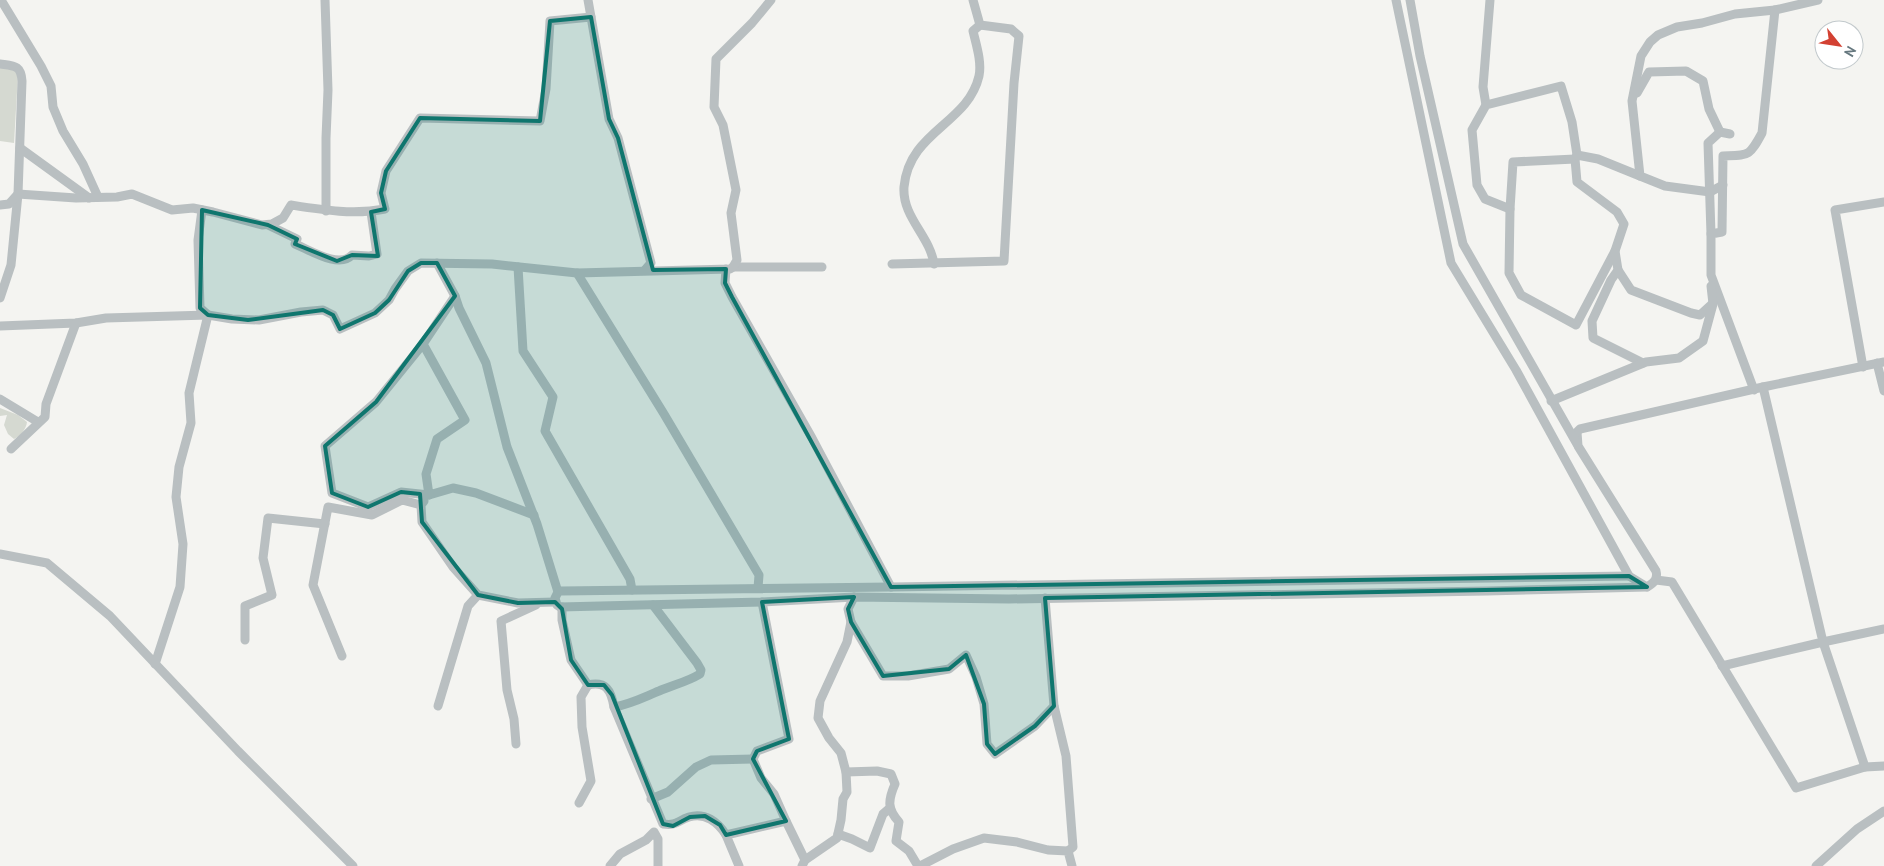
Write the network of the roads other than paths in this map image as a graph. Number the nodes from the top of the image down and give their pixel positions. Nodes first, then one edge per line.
1 (1, 0) edge
2 (326, 0) edge
3 (588, 0) edge
4 (771, 0) edge
5 (973, 0) edge
6 (1396, 0) edge
7 (1410, 0) edge
8 (1490, 0) edge
9 (1818, 0) edge
10 (1776, 10) junction
11 (591, 17) junction
12 (980, 25) junction
13 (0, 64) edge
14 (1632, 101) junction
15 (1486, 105) junction
16 (20, 148) junction
17 (1576, 157) junction
18 (1640, 176) junction
19 (1722, 185) junction
20 (1710, 192) junction
21 (18, 194) junction
22 (93, 197) junction
23 (1884, 202) edge
24 (0, 205) edge
25 (1510, 209) junction
26 (202, 210) junction
27 (326, 211) junction
28 (371, 212) junction
29 (268, 225) junction
30 (1711, 234) junction
31 (1615, 251) junction
32 (437, 263) junction
33 (892, 264) dead end
34 (934, 264) junction
35 (0, 265) edge
36 (518, 267) junction
37 (822, 267) dead end
38 (730, 268) junction
39 (9, 270) junction
40 (645, 270) junction
41 (1618, 270) junction
42 (577, 273) junction
43 (1711, 275) junction
44 (455, 296) junction
45 (0, 298) edge
46 (1713, 304) junction
47 (208, 315) junction
48 (76, 323) junction
49 (0, 326) edge
50 (423, 344) junction
51 (1643, 363) junction
52 (1881, 363) edge
53 (1863, 366) junction
54 (1759, 388) junction
55 (1884, 391) edge
56 (0, 399) edge
57 (1551, 401) junction
58 (38, 422) junction
59 (1578, 446) junction
60 (11, 449) dead end
61 (429, 495) junction
62 (421, 505) junction
63 (534, 515) junction
64 (325, 524) junction
65 (0, 554) edge
66 (1629, 576) junction
67 (1656, 580) junction
68 (891, 587) junction
69 (1647, 587) junction
70 (758, 588) junction
71 (632, 590) junction
72 (558, 592) junction
73 (478, 595) junction
74 (854, 597) junction
75 (1045, 598) junction
76 (541, 602) junction
77 (762, 602) junction
78 (559, 605) junction
79 (653, 605) junction
80 (852, 622) junction
81 (1884, 629) edge
82 (245, 640) dead end
83 (1823, 642) junction
84 (342, 656) dead end
85 (156, 664) junction
86 (1722, 666) junction
87 (588, 685) junction
88 (438, 706) dead end
89 (1054, 706) junction
90 (614, 707) junction
91 (516, 744) dead end
92 (753, 759) junction
93 (1884, 766) edge
94 (1865, 767) junction
95 (846, 772) junction
96 (651, 799) junction
97 (579, 803) dead end
98 (890, 808) junction
99 (1884, 811) edge
100 (786, 821) junction
101 (838, 834) junction
102 (726, 835) junction
103 (1068, 851) junction
104 (803, 863) edge
105 (353, 866) edge
106 (610, 866) edge
107 (658, 866) edge
108 (739, 866) edge
109 (919, 866) edge
110 (1072, 866) edge
111 (1816, 866) edge

1 - 22 street
2 - 27 street
3 - 11 street
4 - 38 street
5 - 12 street
6 - 66 street
7 - 57 street
8 - 15 street
9 - 10 street
10 - 14 street
10 - 19 street
11 - 28 street
11 - 40 street
12 - 34 street
12 - 34 street
13 - 16 street
14 - 18 street
14 - 20 street
15 - 17 street
15 - 25 street
16 - 21 street
16 - 22 street
17 - 18 street
17 - 25 street
17 - 31 street
18 - 20 street
19 - 20 street
19 - 30 street
20 - 30 street
21 - 22 street
21 - 24 street
21 - 39 street
22 - 26 street
23 - 53 street
25 - 31 street
26 - 29 street
26 - 47 street
27 - 28 street
27 - 29 street
28 - 29 street
30 - 43 street
31 - 41 street
32 - 36 street
32 - 44 street
32 - 47 street
33 - 34 street
35 - 39 street
36 - 42 street
36 - 71 street
37 - 38 street
38 - 40 street
38 - 68 street
39 - 45 street
40 - 42 street
41 - 46 street
41 - 51 street
42 - 70 street
43 - 46 street
43 - 54 street
44 - 50 street
44 - 63 street
46 - 51 street
47 - 48 street
47 - 85 street
48 - 49 street
48 - 58 street
50 - 61 street
50 - 61 street
51 - 57 street
52 - 53 street
52 - 55 street
53 - 54 street
54 - 59 street
54 - 83 street
56 - 58 street
57 - 59 street
58 - 60 street
59 - 67 street
61 - 62 street
61 - 63 street
62 - 64 street
62 - 73 street
63 - 72 street
64 - 82 street
64 - 84 street
65 - 85 street
66 - 68 street
66 - 69 street
67 - 69 street
67 - 86 street
68 - 70 street
69 - 75 street
70 - 71 street
71 - 72 street
72 - 78 street
73 - 76 street
73 - 88 street
74 - 75 street
74 - 77 street
74 - 80 street
75 - 89 street
76 - 78 street
76 - 91 street
77 - 79 street
77 - 92 street
78 - 79 street
78 - 87 street
79 - 90 street
80 - 89 street
80 - 95 street
81 - 83 street
83 - 86 street
83 - 94 street
85 - 105 street
86 - 94 street
87 - 90 street
87 - 97 street
89 - 103 street
90 - 96 street
92 - 96 street
92 - 100 street
93 - 94 street
95 - 98 street
95 - 101 street
96 - 102 street
98 - 101 street
98 - 109 street
99 - 111 street
100 - 102 street
100 - 104 street
101 - 104 street
102 - 108 street
103 - 109 street
103 - 110 street
106 - 107 street

